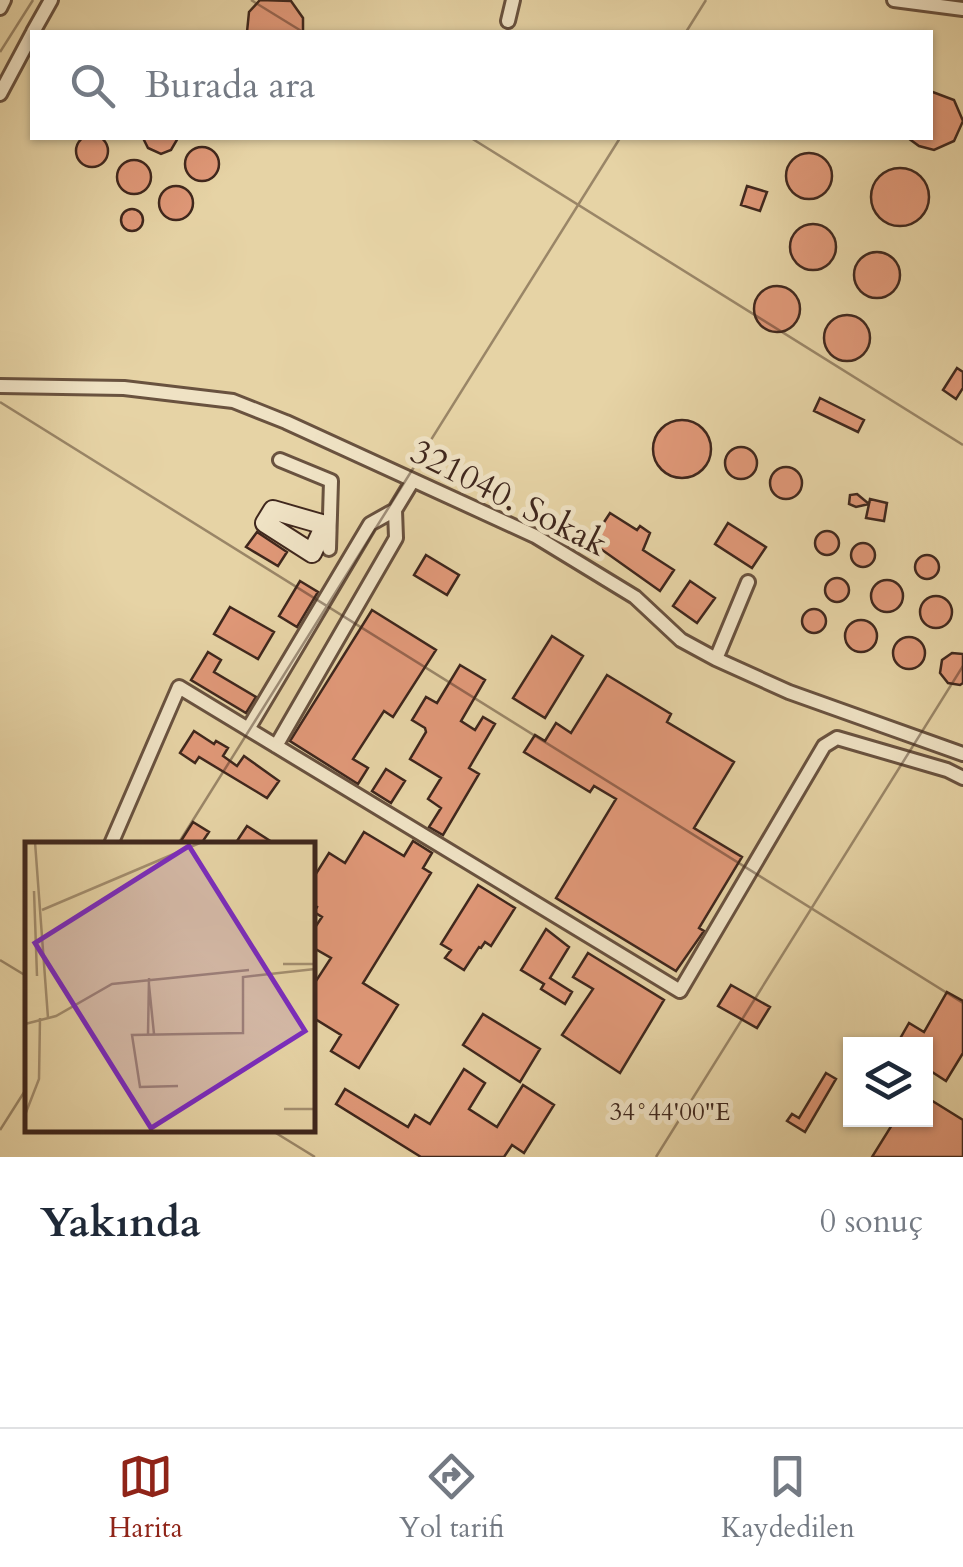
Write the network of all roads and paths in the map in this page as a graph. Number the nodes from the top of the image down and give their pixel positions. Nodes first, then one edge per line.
1 (4, 0) edge
2 (51, 0) edge
3 (513, 0) edge
4 (894, 0) edge
5 (0, 8) edge
6 (963, 9) edge
7 (508, 22) dead end
8 (35, 30) edge
9 (30, 39) edge
10 (0, 94) edge
11 (0, 386) edge
12 (280, 460) dead end
13 (412, 482) junction
14 (395, 510) junction
15 (348, 560) junction
16 (748, 582) dead end
17 (716, 659) junction
18 (248, 729) junction
19 (276, 746) junction
20 (963, 754) edge
21 (963, 778) edge
22 (112, 842) edge

1 - 5 street
2 - 8 street
3 - 7 street
4 - 6 street
9 - 10 street
11 - 13 street, 321040. Sokak
12 - 15 street
13 - 14 street
13 - 17 street, 321040. Sokak
14 - 15 street
14 - 19 street
15 - 18 street
16 - 17 street
17 - 20 street, 321040. Sokak
18 - 19 street
18 - 22 street
19 - 21 street

